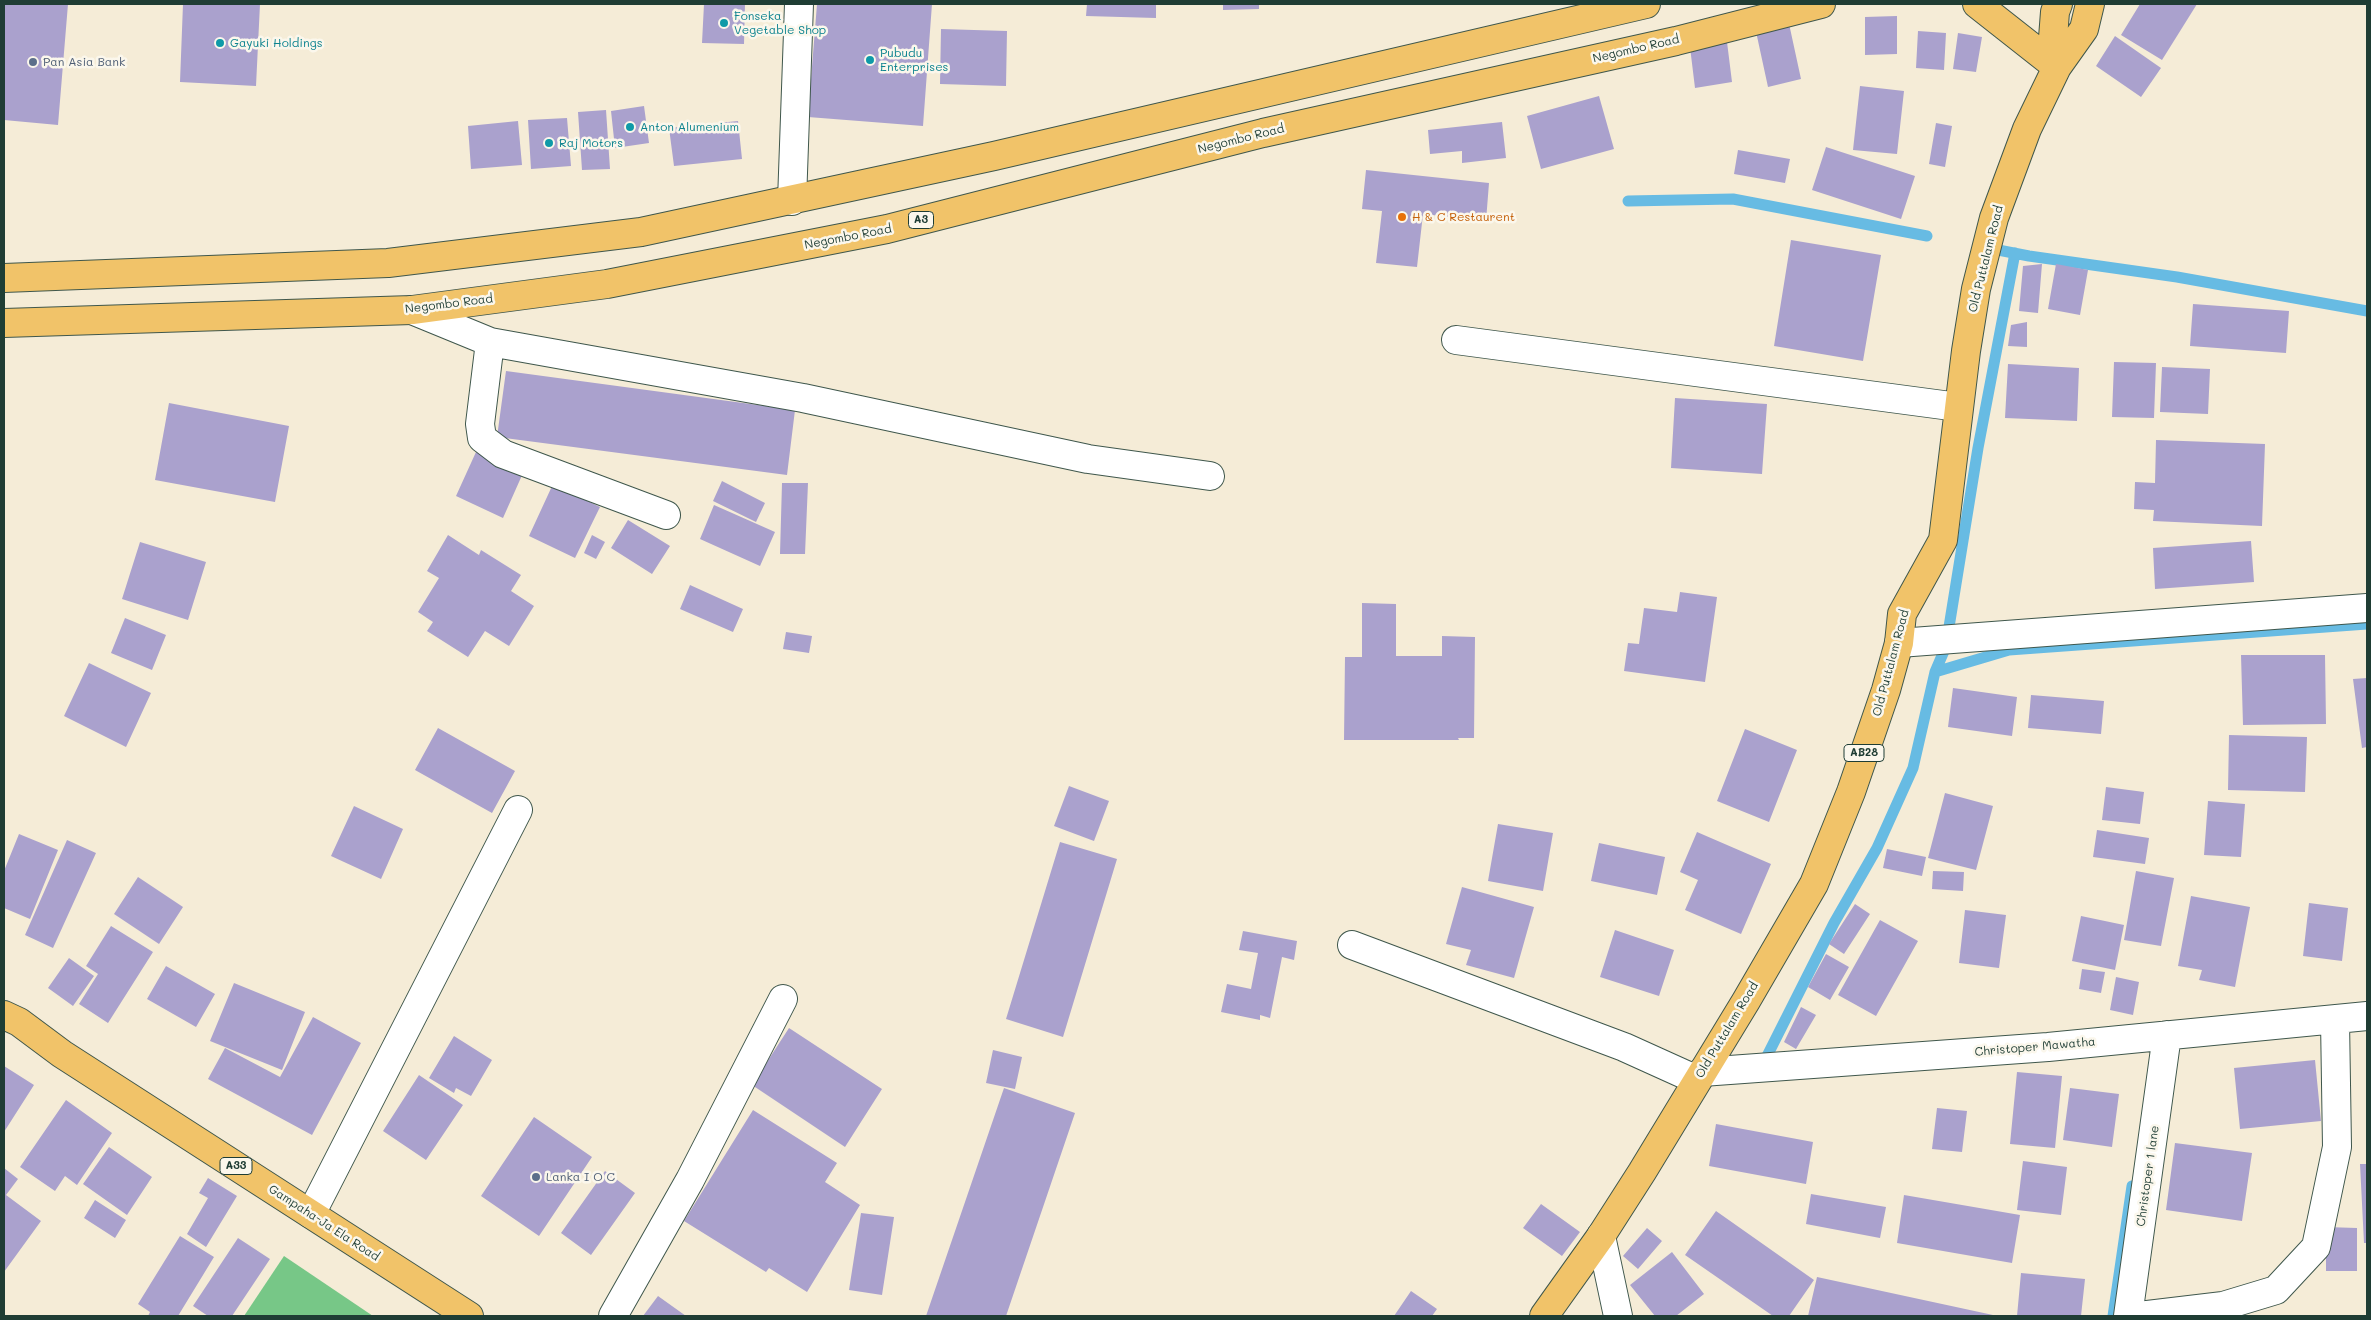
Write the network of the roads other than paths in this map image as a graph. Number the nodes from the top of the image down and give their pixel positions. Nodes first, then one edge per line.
1 (799, 4) edge
2 (1646, 4) edge
3 (1821, 4) edge
4 (1976, 4) edge
5 (2058, 4) edge
6 (2104, 4) edge
7 (2087, 16) edge
8 (2057, 67) junction
9 (792, 201) junction
10 (4, 278) edge
11 (412, 310) junction
12 (4, 323) edge
13 (1456, 340) dead end
14 (490, 342) junction
15 (1958, 407) junction
16 (1210, 476) dead end
17 (666, 515) dead end
18 (2367, 608) edge
19 (1899, 644) junction
20 (518, 810) dead end
21 (1352, 944) dead end
22 (783, 999) dead end
23 (4, 1015) edge
24 (2367, 1016) edge
25 (2335, 1020) junction
26 (2167, 1035) junction
27 (1699, 1076) junction
28 (311, 1214) junction
29 (1602, 1236) junction
30 (469, 1316) edge
31 (613, 1316) edge
32 (1544, 1316) edge
33 (1618, 1316) edge
34 (2128, 1316) edge
35 (2139, 1316) edge

1 - 9 street
2 - 9 main road
3 - 11 main road, Negombo Road / A3
4 - 8 main road
5 - 8 main road
6 - 7 main road, Old Puttalam Road
7 - 8 main road, Old Puttalam Road
8 - 15 main road, Old Puttalam Road / AB28
9 - 10 main road
11 - 12 main road, Negombo Road / A3
11 - 14 street
13 - 15 street
14 - 16 street
14 - 17 street
15 - 19 main road, Old Puttalam Road / AB28
18 - 19 street
19 - 27 main road, Old Puttalam Road / AB28
20 - 28 street
21 - 27 street
22 - 31 street
23 - 28 main road, Gampaha-Ja Ela Road / A33
24 - 25 street, Christoper Mawatha
25 - 26 street, Christoper Mawatha
25 - 35 street
26 - 27 street, Christoper Mawatha
26 - 34 street, Christoper 1 lane
27 - 29 main road, Old Puttalam Road / AB28
28 - 30 main road, Gampaha-Ja Ela Road / A33
29 - 32 main road, Old Puttalam Road / AB28
29 - 33 street

